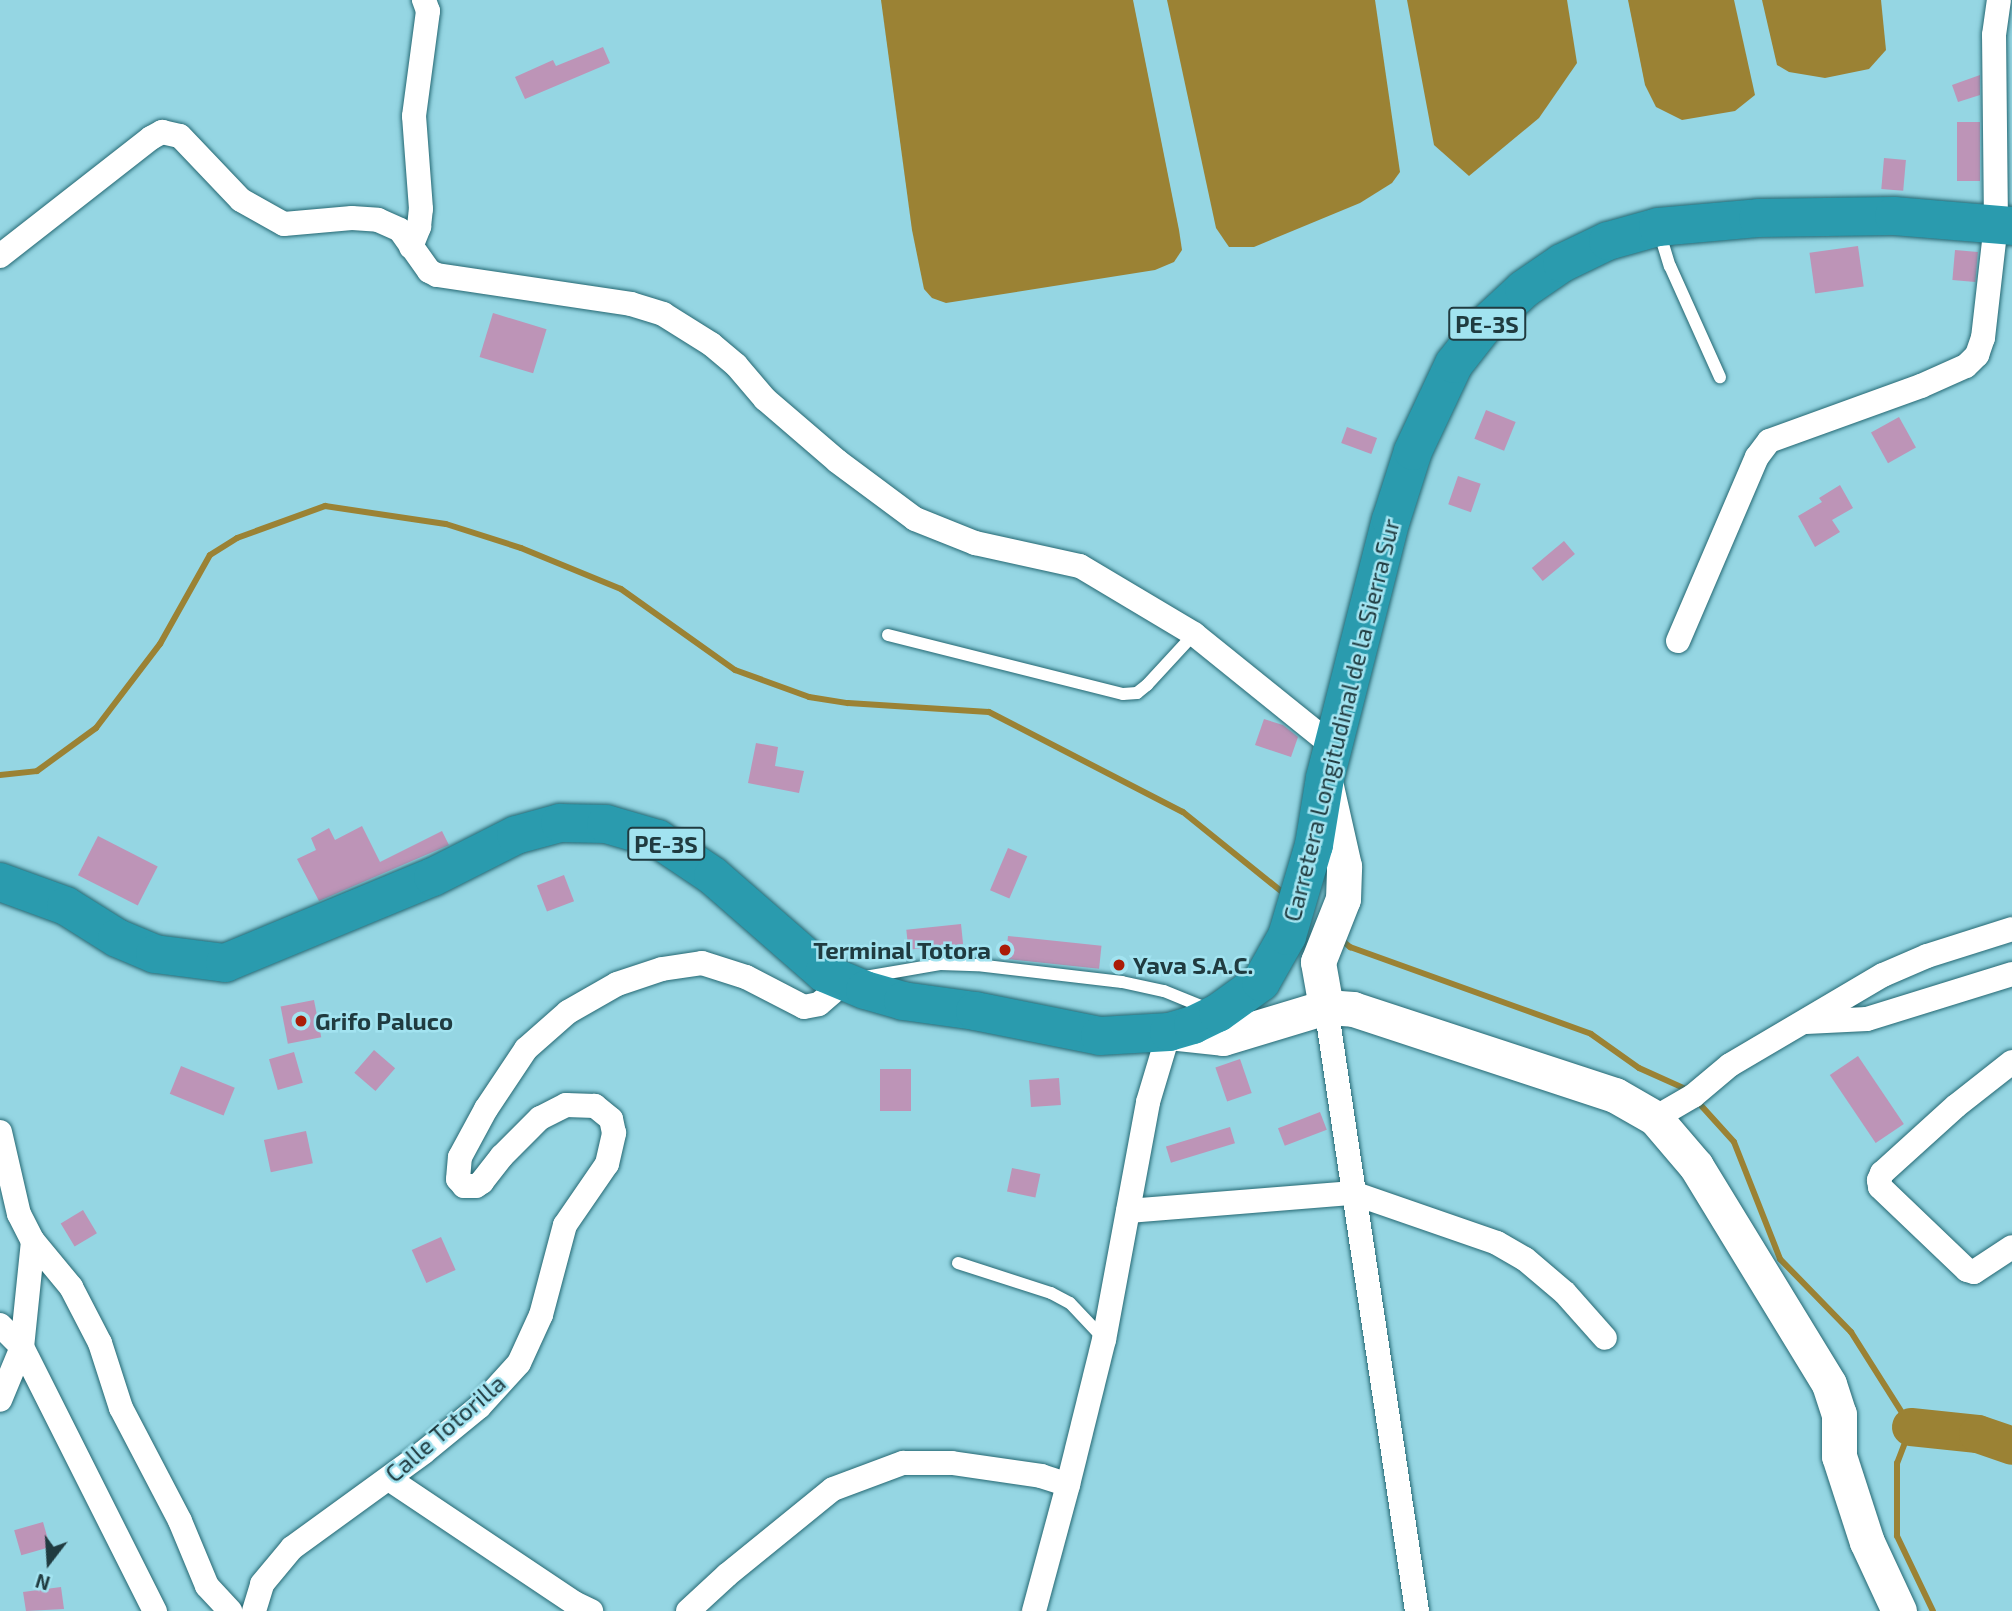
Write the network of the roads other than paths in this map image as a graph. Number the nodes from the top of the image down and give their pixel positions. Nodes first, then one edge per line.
1 (425, 0) edge
2 (1999, 0) edge
3 (2004, 225) edge
4 (1658, 227) junction
5 (411, 247) junction
6 (0, 256) edge
7 (1720, 377) dead end
8 (1194, 634) junction
9 (888, 635) dead end
10 (1678, 642) dead end
11 (1329, 762) junction
12 (0, 882) edge
13 (2012, 929) edge
14 (2012, 974) edge
15 (844, 982) junction
16 (1326, 1007) junction
17 (1218, 1013) junction
18 (1802, 1022) junction
19 (1170, 1032) junction
20 (2012, 1062) edge
21 (1655, 1118) junction
22 (0, 1132) edge
23 (1353, 1193) junction
24 (1128, 1211) junction
25 (33, 1241) junction
26 (2012, 1247) edge
27 (958, 1263) dead end
28 (0, 1325) edge
29 (1605, 1339) dead end
30 (1104, 1340) junction
31 (22, 1347) junction
32 (0, 1400) edge
33 (389, 1479) junction
34 (1068, 1485) junction
35 (155, 1611) edge
36 (230, 1611) edge
37 (254, 1611) edge
38 (591, 1611) edge
39 (688, 1611) edge
40 (1034, 1611) edge
41 (1417, 1611) edge
42 (1899, 1611) edge

1 - 5 street
2 - 3 street
3 - 4 highway, Carretera Longitudinal de la Sierra Sur / PE-3S
3 - 10 street
4 - 7 lane
4 - 11 highway, Carretera Longitudinal de la Sierra Sur / PE-3S
5 - 6 street
5 - 8 street
8 - 9 lane
8 - 11 street
11 - 16 street
11 - 17 highway, Carretera Longitudinal de la Sierra Sur / PE-3S
12 - 15 highway, Carretera Longitudinal de la Sierra Sur / PE-3S
13 - 18 street
14 - 18 street
15 - 17 lane
15 - 19 highway, Carretera Longitudinal de la Sierra Sur / PE-3S
15 - 33 street, Calle Totorilla
16 - 19 street
16 - 21 street
16 - 23 street
17 - 19 highway, Carretera Longitudinal de la Sierra Sur / PE-3S
18 - 21 street
19 - 24 street
20 - 26 street
21 - 42 street
22 - 25 street
23 - 24 street
23 - 29 street
23 - 41 street
24 - 30 street
25 - 31 street
25 - 36 street
27 - 30 lane
28 - 31 street
30 - 34 street
31 - 32 street
31 - 35 street
33 - 37 street, Calle Totorilla
33 - 38 street
34 - 39 street
34 - 40 street

